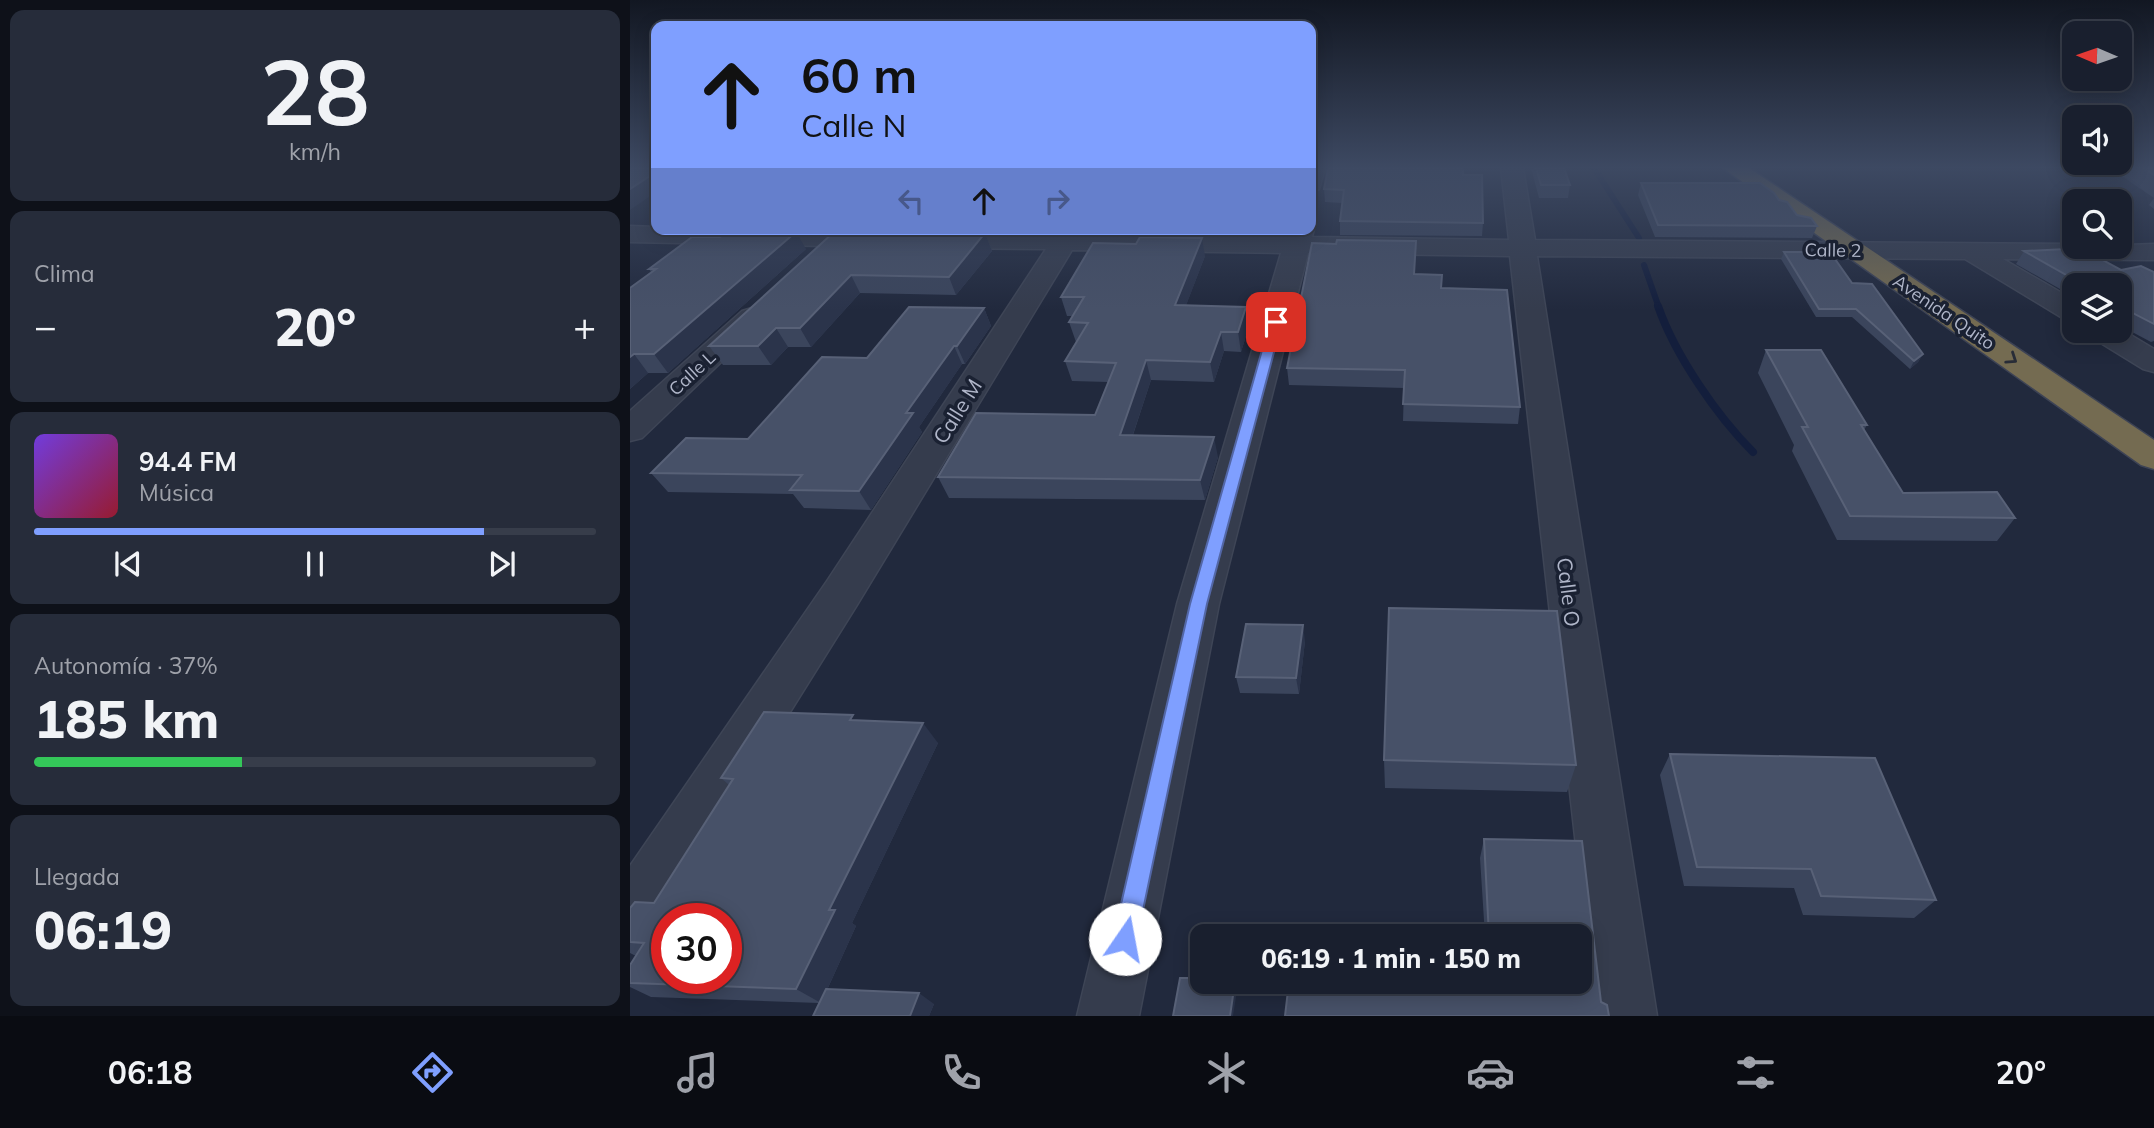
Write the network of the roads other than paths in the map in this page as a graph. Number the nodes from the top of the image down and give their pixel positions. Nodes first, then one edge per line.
1 (1519, 215) edge
2 (1803, 215) edge
3 (1834, 215) edge
4 (630, 234) edge
5 (651, 234) edge
6 (840, 235) edge
7 (852, 235) edge
8 (1068, 235) edge
9 (1299, 237) edge
10 (1524, 248) junction
11 (1853, 250) junction
12 (1887, 251) junction
13 (1971, 251) junction
14 (2154, 252) edge
15 (806, 267) edge
16 (777, 294) edge
17 (2062, 306) edge
18 (2122, 343) edge
19 (2154, 362) edge
20 (2154, 428) edge
21 (630, 430) edge
22 (2154, 457) edge
23 (630, 916) edge
24 (1108, 1016) edge
25 (1626, 1016) edge

1 - 10 street, Calle O
2 - 11 highway, Avenida Quito
3 - 12 highway, Avenida Quito
4 - 5 street, Calle 2
6 - 15 street
7 - 8 street, Calle 2
8 - 9 street, Calle 2
8 - 23 street, Calle M
9 - 10 street, Calle 2
9 - 24 street
10 - 11 street, Calle 2
10 - 25 street, Calle O
11 - 12 street, Calle 2
11 -> 22 highway, Avenida Quito
12 - 13 street, Calle 2
12 - 20 highway, Avenida Quito
13 - 14 street, Calle 2
13 - 17 street
16 - 21 street, Calle L
18 - 19 street

